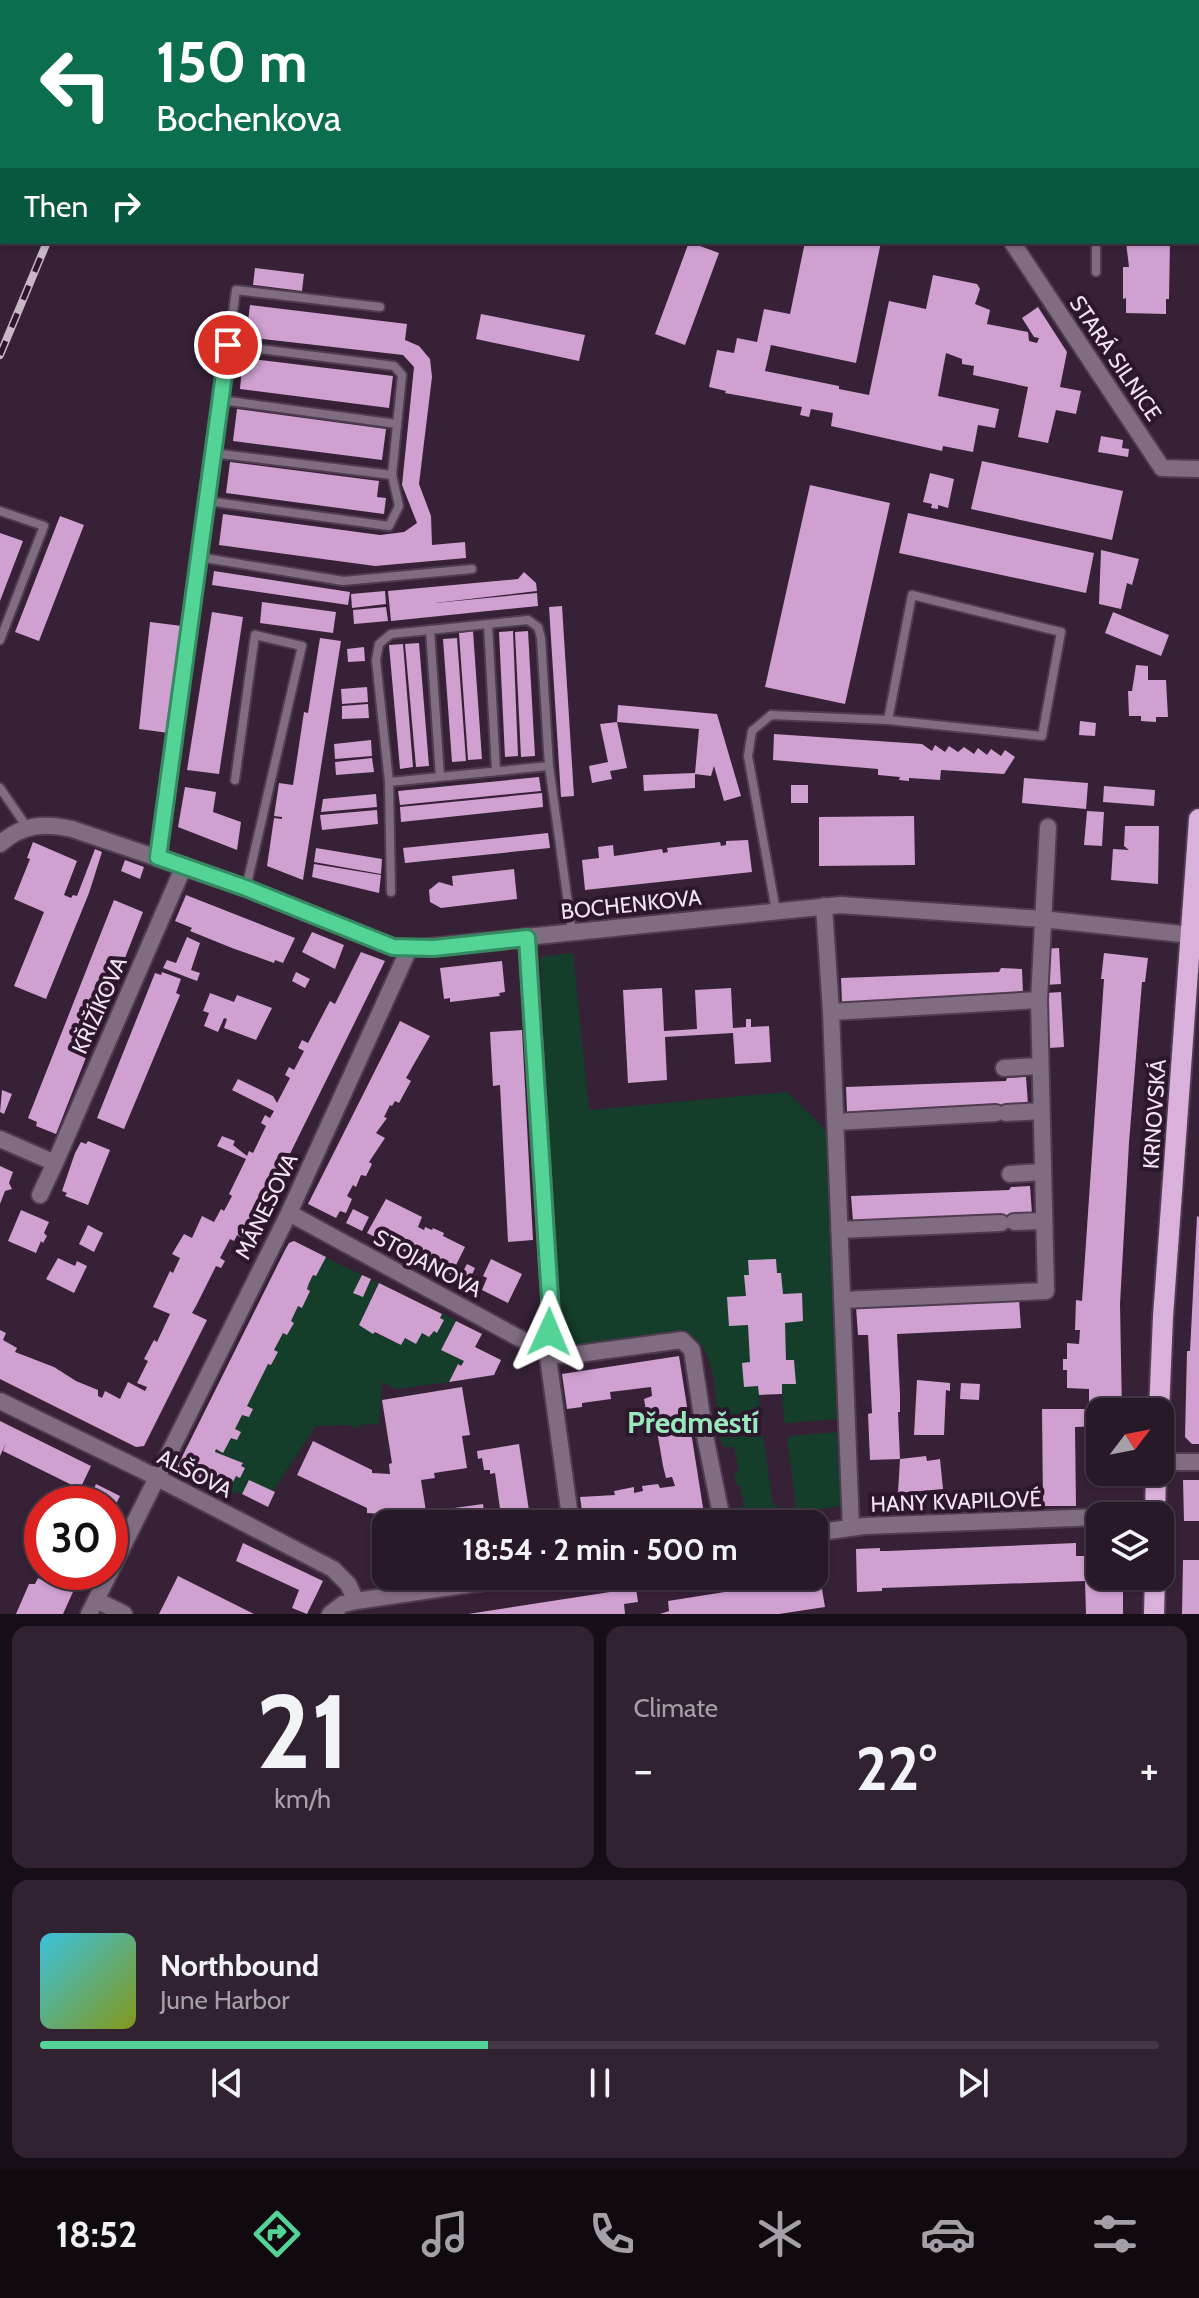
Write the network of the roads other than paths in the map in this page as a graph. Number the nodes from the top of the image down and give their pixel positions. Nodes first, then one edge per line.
1 (1013, 244) edge
2 (1096, 244) edge
3 (1096, 272) dead end
4 (380, 307) dead end
5 (228, 345) junction
6 (221, 400) junction
7 (397, 424) junction
8 (213, 453) junction
9 (1199, 469) edge
10 (392, 475) junction
11 (207, 501) junction
12 (0, 511) edge
13 (199, 557) junction
14 (472, 569) dead end
15 (488, 624) junction
16 (430, 630) junction
17 (0, 640) edge
18 (888, 720) junction
19 (549, 766) junction
20 (496, 771) junction
21 (440, 777) junction
22 (235, 780) dead end
23 (389, 782) junction
24 (0, 788) edge
25 (1199, 819) edge
26 (27, 827) junction
27 (1048, 827) dead end
28 (0, 844) edge
29 (158, 857) junction
30 (184, 866) junction
31 (246, 888) junction
32 (391, 892) dead end
33 (824, 906) junction
34 (776, 911) junction
35 (1042, 919) junction
36 (572, 933) junction
37 (1191, 935) junction
38 (527, 938) junction
39 (409, 949) junction
40 (1039, 1000) junction
41 (831, 1012) junction
42 (1040, 1066) junction
43 (1004, 1068) dead end
44 (1041, 1111) junction
45 (836, 1122) junction
46 (0, 1139) edge
47 (55, 1163) junction
48 (1042, 1172) junction
49 (1010, 1174) dead end
50 (40, 1195) dead end
51 (289, 1213) junction
52 (1042, 1221) junction
53 (839, 1230) junction
54 (842, 1300) junction
55 (547, 1350) junction
56 (1160, 1398) edge
57 (0, 1401) edge
58 (1174, 1462) edge
59 (1199, 1462) edge
60 (157, 1478) junction
61 (569, 1510) edge
62 (720, 1510) edge
63 (1086, 1518) edge
64 (851, 1528) junction
65 (828, 1531) edge
66 (431, 1590) edge
67 (1155, 1590) edge
68 (356, 1601) junction
69 (93, 1607) edge
70 (124, 1614) edge
71 (330, 1614) edge
72 (1154, 1614) edge

1 - 9 street, STARÁ SILNICE
2 - 3 lane
4 - 5 lane
5 - 6 lane
5 - 7 lane
6 - 7 lane
6 - 8 lane
7 - 10 lane
8 - 10 lane
8 - 11 lane
10 - 11 lane
11 - 13 lane
12 - 17 lane
13 - 14 lane
13 - 29 lane
15 - 16 lane
15 - 19 lane
15 - 20 lane
16 - 21 lane
16 - 23 lane
18 - 18 lane
18 - 34 lane
19 - 20 lane
19 - 36 lane
20 - 21 lane
21 - 23 lane
22 - 31 lane
23 - 32 lane
24 - 26 lane
25 - 37 main road, KRNOVSKÁ
26 - 28 street
26 - 29 street, BOCHENKOVA
27 - 35 street
29 - 30 street, BOCHENKOVA
30 - 31 street, BOCHENKOVA
30 - 47 street, KŘIŽÍKOVA
31 - 39 street, BOCHENKOVA
33 - 34 street, BOCHENKOVA
33 - 35 street, BOCHENKOVA
33 - 41 street
34 - 36 street, BOCHENKOVA
35 - 37 street, BOCHENKOVA
35 - 40 street
36 - 38 street, BOCHENKOVA
37 - 56 main road, KRNOVSKÁ
38 - 39 street, BOCHENKOVA
38 - 55 street
39 - 51 street, MÁNESOVA
40 - 41 street
40 - 42 street
41 - 45 street
42 - 43 street
42 - 44 street
44 - 45 street
44 - 48 street
45 - 53 street
46 - 47 street
47 - 50 street, KŘIŽÍKOVA
48 - 49 street
48 - 52 street
51 - 55 street, STOJANOVA
51 - 60 street, MÁNESOVA
52 - 53 street
52 - 54 street
53 - 54 street
54 - 64 street
55 - 61 street
55 - 62 street
57 - 60 street, ALŠOVA
58 - 59 street
60 - 68 street, ALŠOVA
60 - 69 street, MÁNESOVA
63 - 64 street, HANY KVAPILOVÉ
64 - 65 street, HANY KVAPILOVÉ
66 - 68 street
67 - 72 main road
68 - 71 street
69 - 70 street

